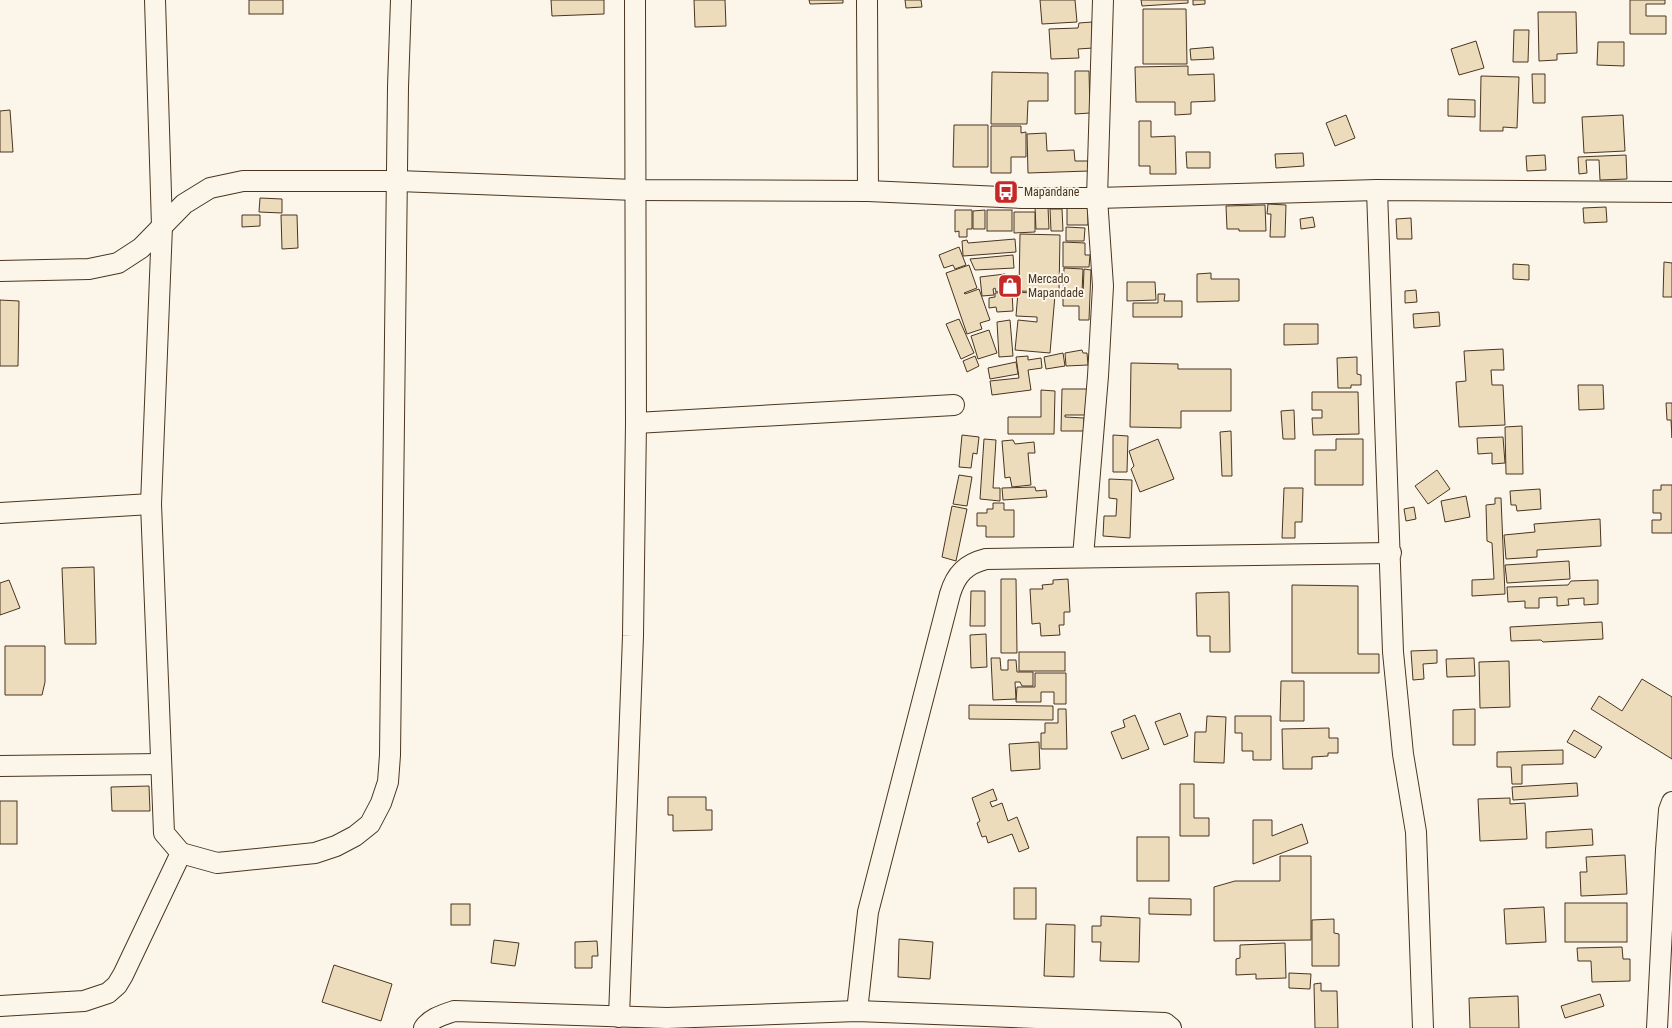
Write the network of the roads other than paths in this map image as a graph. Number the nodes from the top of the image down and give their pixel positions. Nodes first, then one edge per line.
1 (155, 0) edge
2 (401, 0) edge
3 (635, 0) edge
4 (866, 0) edge
5 (1103, 0) edge
6 (398, 181) junction
7 (635, 190) junction
8 (1377, 190) junction
9 (868, 191) junction
10 (1672, 192) edge
11 (1097, 198) junction
12 (162, 226) junction
13 (0, 271) edge
14 (954, 405) dead end
15 (636, 423) junction
16 (151, 504) junction
17 (0, 513) edge
18 (1391, 553) junction
19 (1083, 558) junction
20 (161, 764) junction
21 (0, 766) edge
22 (1672, 802) edge
23 (182, 853) junction
24 (0, 1006) edge
25 (857, 1011) junction
26 (619, 1017) junction
27 (424, 1028) edge
28 (1171, 1028) edge
29 (1423, 1028) edge
30 (1657, 1028) edge

1 - 12 street
2 - 6 street
3 - 7 street
4 - 9 street
5 - 11 street
6 - 7 street
6 - 12 street
6 - 23 street
7 - 9 street
7 - 15 street
8 - 10 street
8 - 11 street
8 - 18 street
9 - 11 street
11 - 19 street
12 - 13 street
12 - 16 street
14 - 15 street
15 - 26 street
16 - 17 street
16 - 20 street
18 - 19 street
18 - 29 street
19 - 25 street
20 - 21 street
20 - 23 street
22 - 30 street
23 - 24 street
25 - 26 street
25 - 28 street
26 - 27 street

